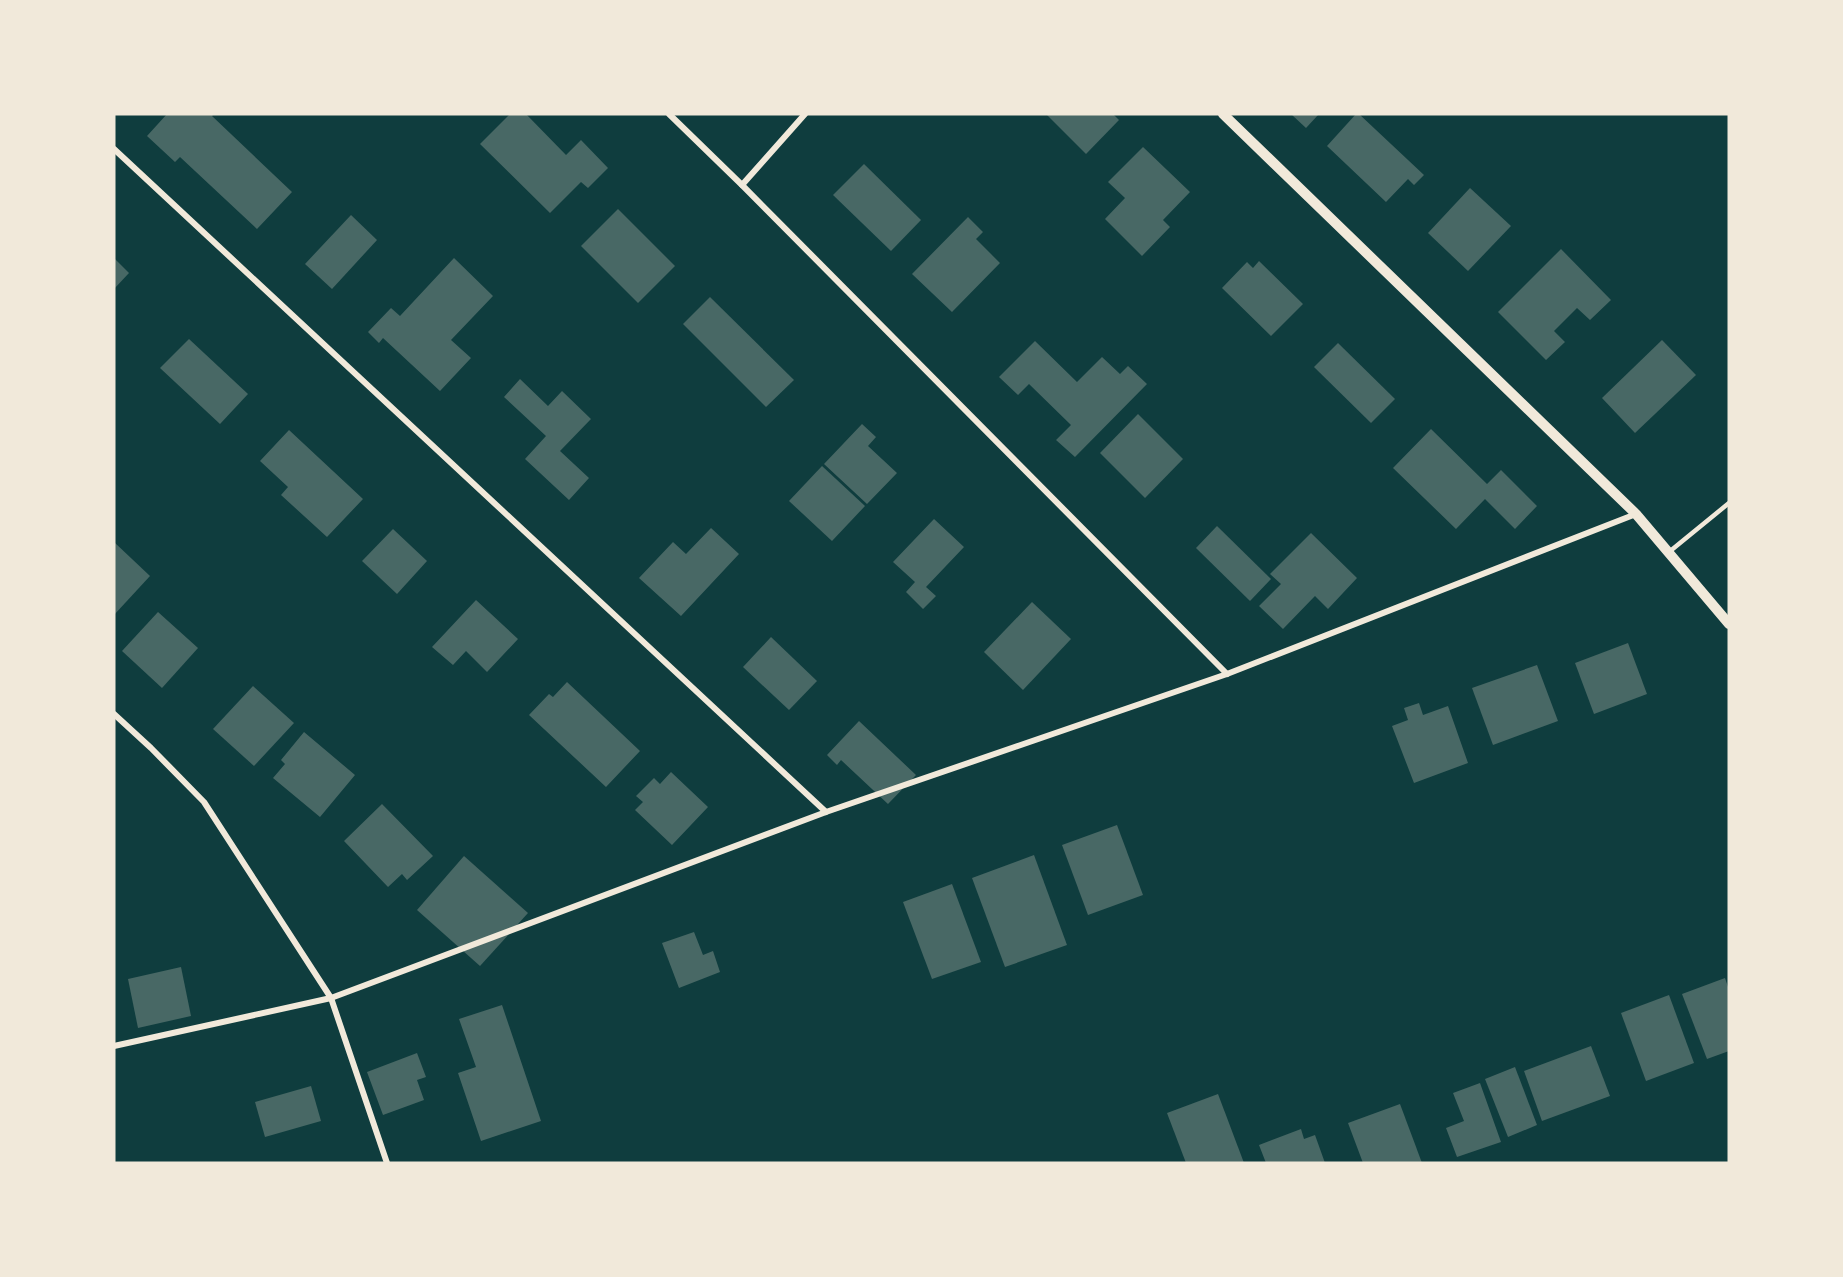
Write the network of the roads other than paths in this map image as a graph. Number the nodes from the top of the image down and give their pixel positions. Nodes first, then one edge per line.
1 (669, 114) edge
2 (805, 114) edge
3 (1223, 114) edge
4 (114, 149) edge
5 (742, 184) junction
6 (1729, 502) edge
7 (1636, 514) junction
8 (1669, 552) junction
9 (1729, 624) edge
10 (1227, 674) junction
11 (114, 714) edge
12 (825, 812) junction
13 (331, 998) junction
14 (114, 1046) edge
15 (387, 1163) edge

1 - 5 street
2 - 5 street
3 - 7 street
4 - 12 street
5 - 10 street
6 - 8 lane
7 - 8 street
7 - 10 street
8 - 9 street
10 - 12 street
11 - 13 street
12 - 13 street
13 - 14 street
13 - 15 street

